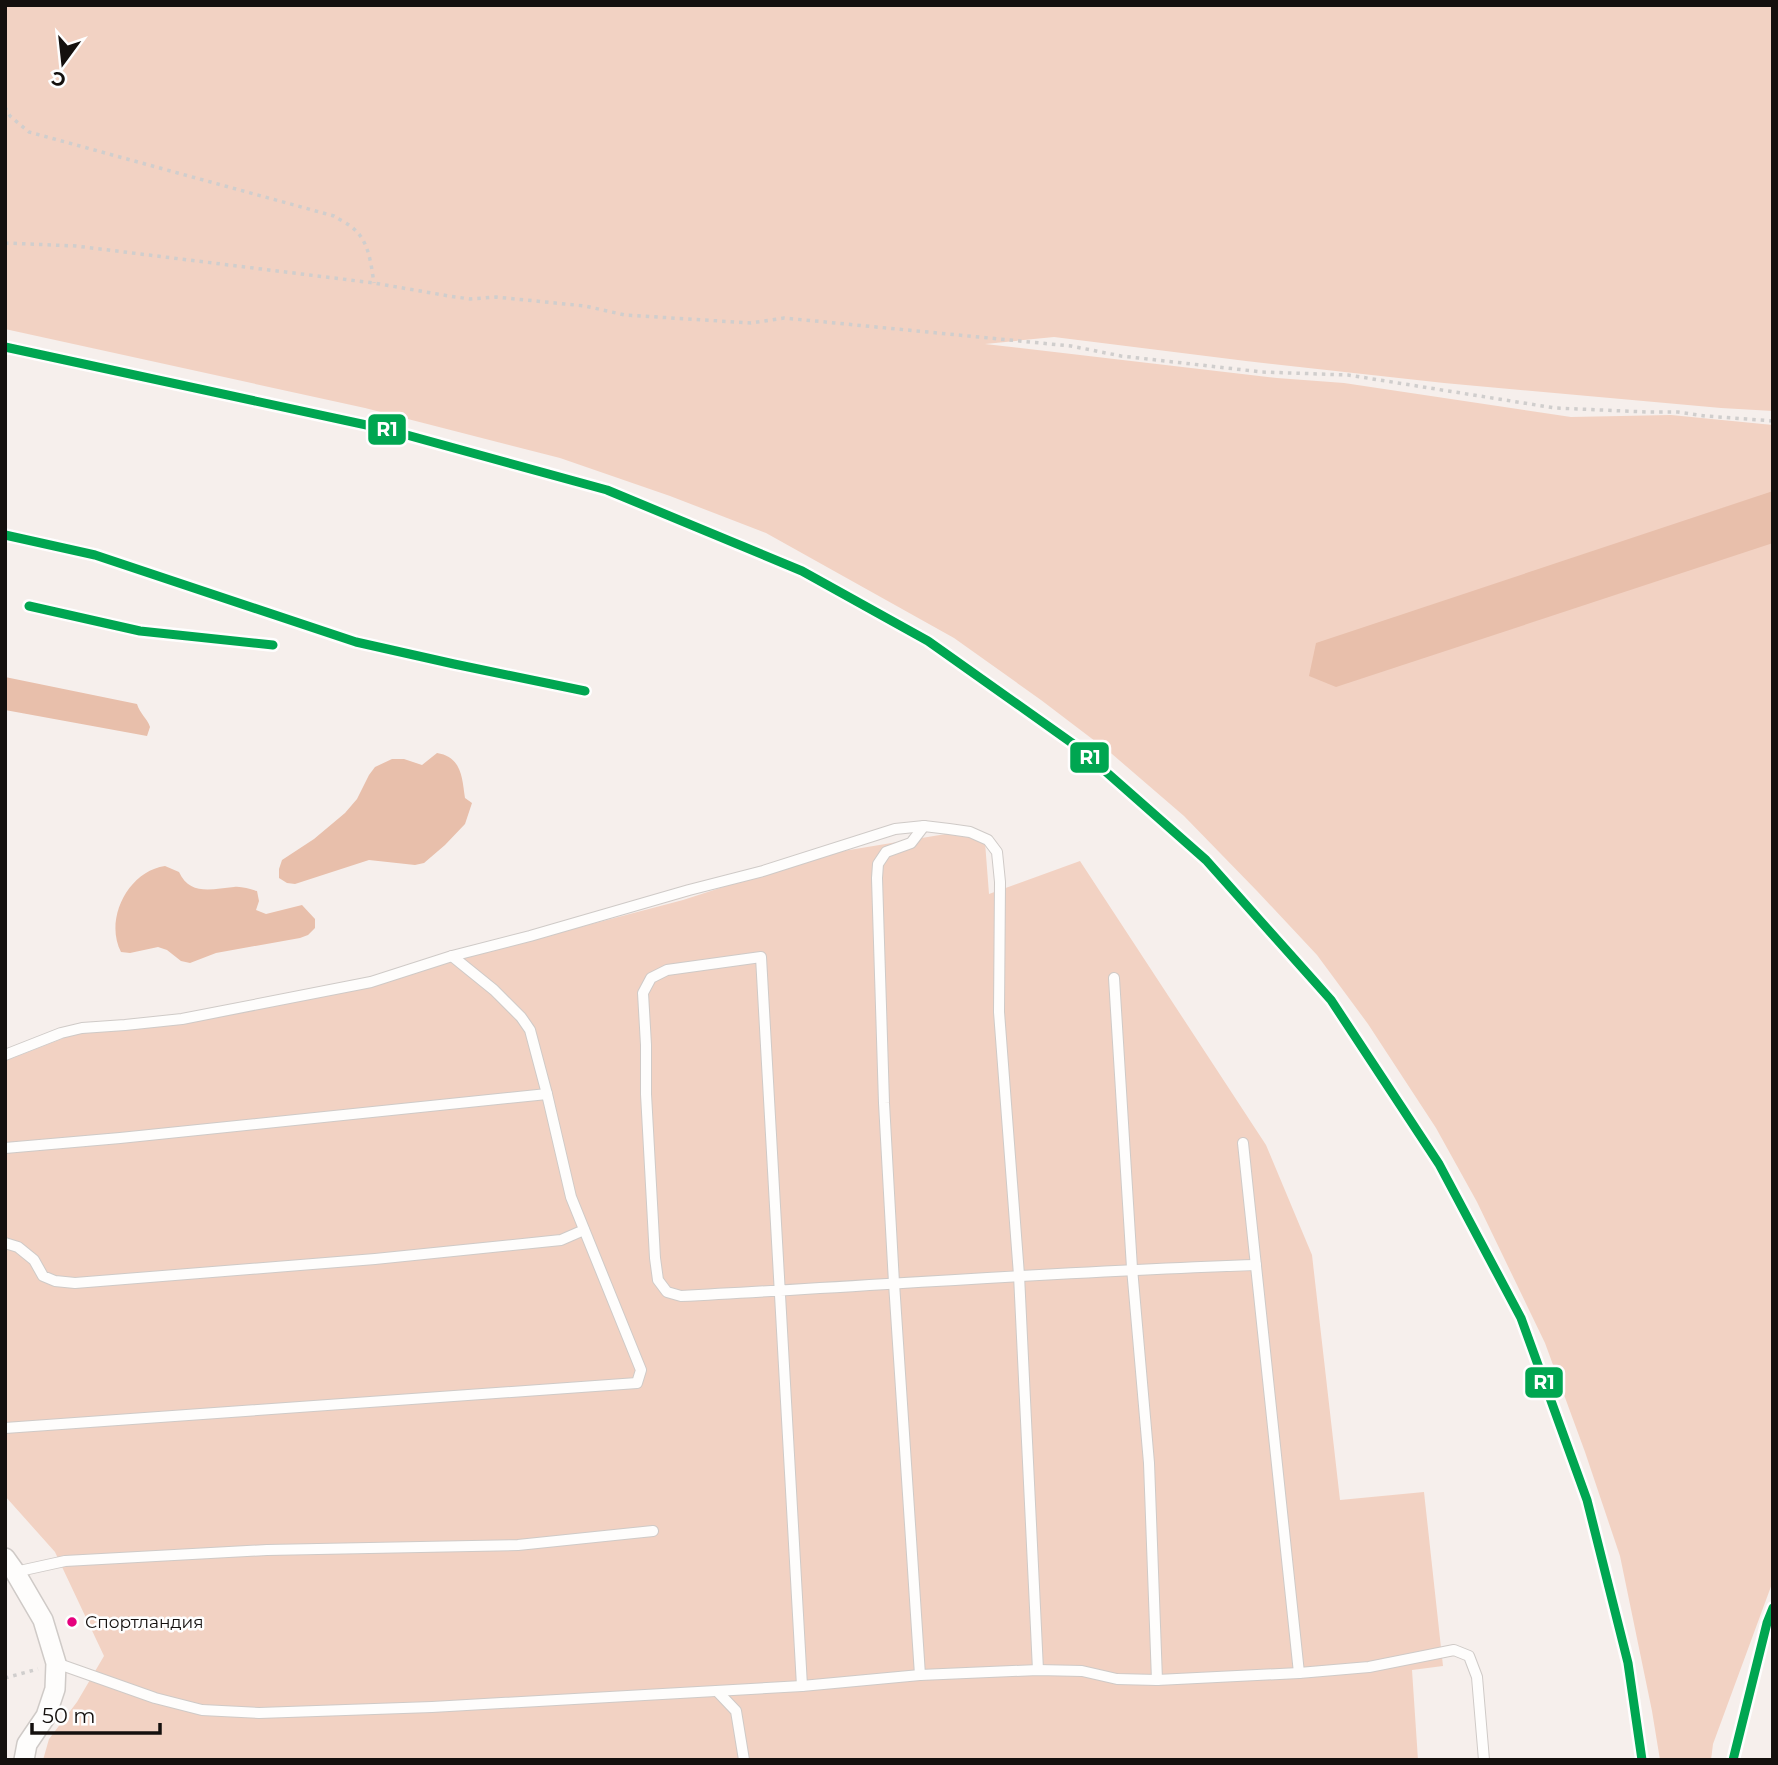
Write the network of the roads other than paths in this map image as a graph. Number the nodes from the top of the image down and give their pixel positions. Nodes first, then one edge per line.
1 (924, 826) junction
2 (452, 956) junction
3 (1114, 978) dead end
4 (5, 1055) edge
5 (547, 1094) junction
6 (1243, 1143) dead end
7 (5, 1147) edge
8 (584, 1230) junction
9 (5, 1243) edge
10 (1256, 1265) junction
11 (1132, 1268) junction
12 (1019, 1275) junction
13 (894, 1283) junction
14 (779, 1290) junction
15 (5, 1428) edge
16 (653, 1531) dead end
17 (10, 1565) edge
18 (56, 1663) junction
19 (1038, 1670) junction
20 (1299, 1673) junction
21 (920, 1675) junction
22 (1157, 1680) junction
23 (802, 1686) junction
24 (717, 1691) junction
25 (24, 1760) edge
26 (744, 1760) edge
27 (1485, 1760) edge

1 - 2 lane
1 - 12 lane
1 - 13 lane
2 - 4 lane
2 - 5 lane
3 - 11 lane
5 - 7 lane
5 - 8 lane
6 - 10 lane
8 - 9 lane
8 - 15 lane
10 - 11 lane
10 - 20 lane
11 - 12 lane
11 - 22 lane
12 - 13 lane
12 - 19 lane
13 - 14 lane
13 - 21 lane
14 - 14 lane
14 - 23 lane
16 - 17 lane
17 - 18 street
18 - 24 lane
18 - 25 street
19 - 21 lane
19 - 22 lane
20 - 22 lane
20 - 27 lane
21 - 23 lane
23 - 24 lane
24 - 26 lane

